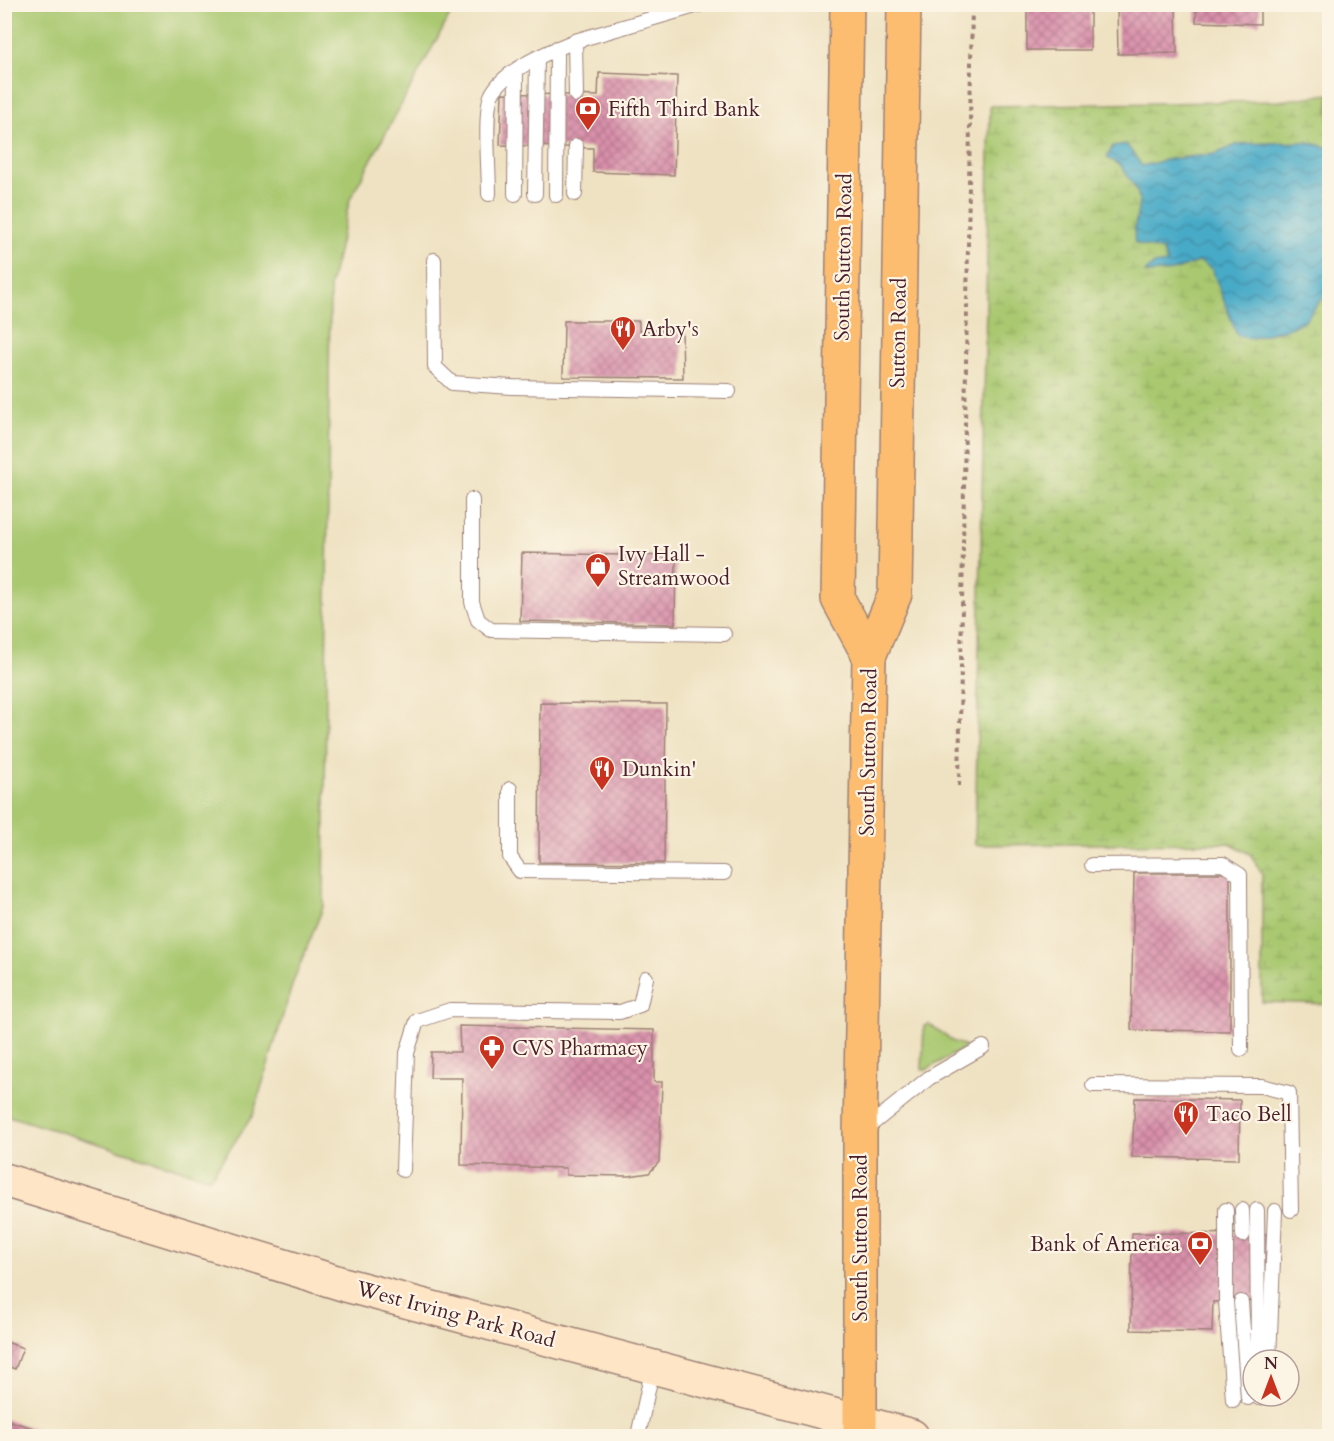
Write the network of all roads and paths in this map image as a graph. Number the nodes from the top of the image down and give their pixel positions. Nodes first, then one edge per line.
1 (702, 4) edge
2 (847, 4) edge
3 (904, 4) edge
4 (972, 4) edge
5 (575, 41) junction
6 (557, 48) junction
7 (537, 58) junction
8 (516, 71) junction
9 (576, 95) dead end
10 (576, 146) dead end
11 (489, 194) dead end
12 (515, 194) dead end
13 (535, 194) dead end
14 (575, 194) dead end
15 (556, 195) dead end
16 (434, 260) dead end
17 (729, 391) dead end
18 (472, 500) dead end
19 (724, 634) dead end
20 (869, 656) junction
21 (959, 786) dead end
22 (510, 789) dead end
23 (1092, 865) dead end
24 (724, 873) dead end
25 (646, 978) dead end
26 (983, 1047) dead end
27 (1241, 1049) dead end
28 (1093, 1085) dead end
29 (860, 1135) junction
30 (403, 1170) dead end
31 (4, 1180) edge
32 (1226, 1210) dead end
33 (1242, 1210) dead end
34 (1257, 1210) dead end
35 (1291, 1210) dead end
36 (1275, 1211) dead end
37 (1243, 1235) dead end
38 (1241, 1302) dead end
39 (1250, 1348) edge
40 (1258, 1348) edge
41 (1269, 1348) edge
42 (653, 1367) junction
43 (1233, 1400) dead end
44 (860, 1431) edge
45 (638, 1437) edge
46 (912, 1437) edge

1 - 5 lane
2 - 20 main road, South Sutton Road
3 - 20 main road, Sutton Road
4 - 21 path
5 - 6 lane
5 - 9 lane
6 - 7 lane
6 - 15 lane
7 - 8 lane
7 - 13 lane
8 - 11 lane
8 - 12 lane
10 - 14 lane
16 - 17 lane
18 - 19 lane
20 - 29 main road, South Sutton Road
22 - 24 lane
23 - 27 lane
25 - 30 lane
26 - 29 lane
28 - 35 lane
29 - 44 main road, South Sutton Road
31 - 42 main road, West Irving Park Road
32 - 43 lane
33 - 37 lane
34 - 40 lane
36 - 41 lane
38 - 39 lane
42 - 44 main road, West Irving Park Road
42 - 45 lane
44 - 46 main road, West Irving Park Road

